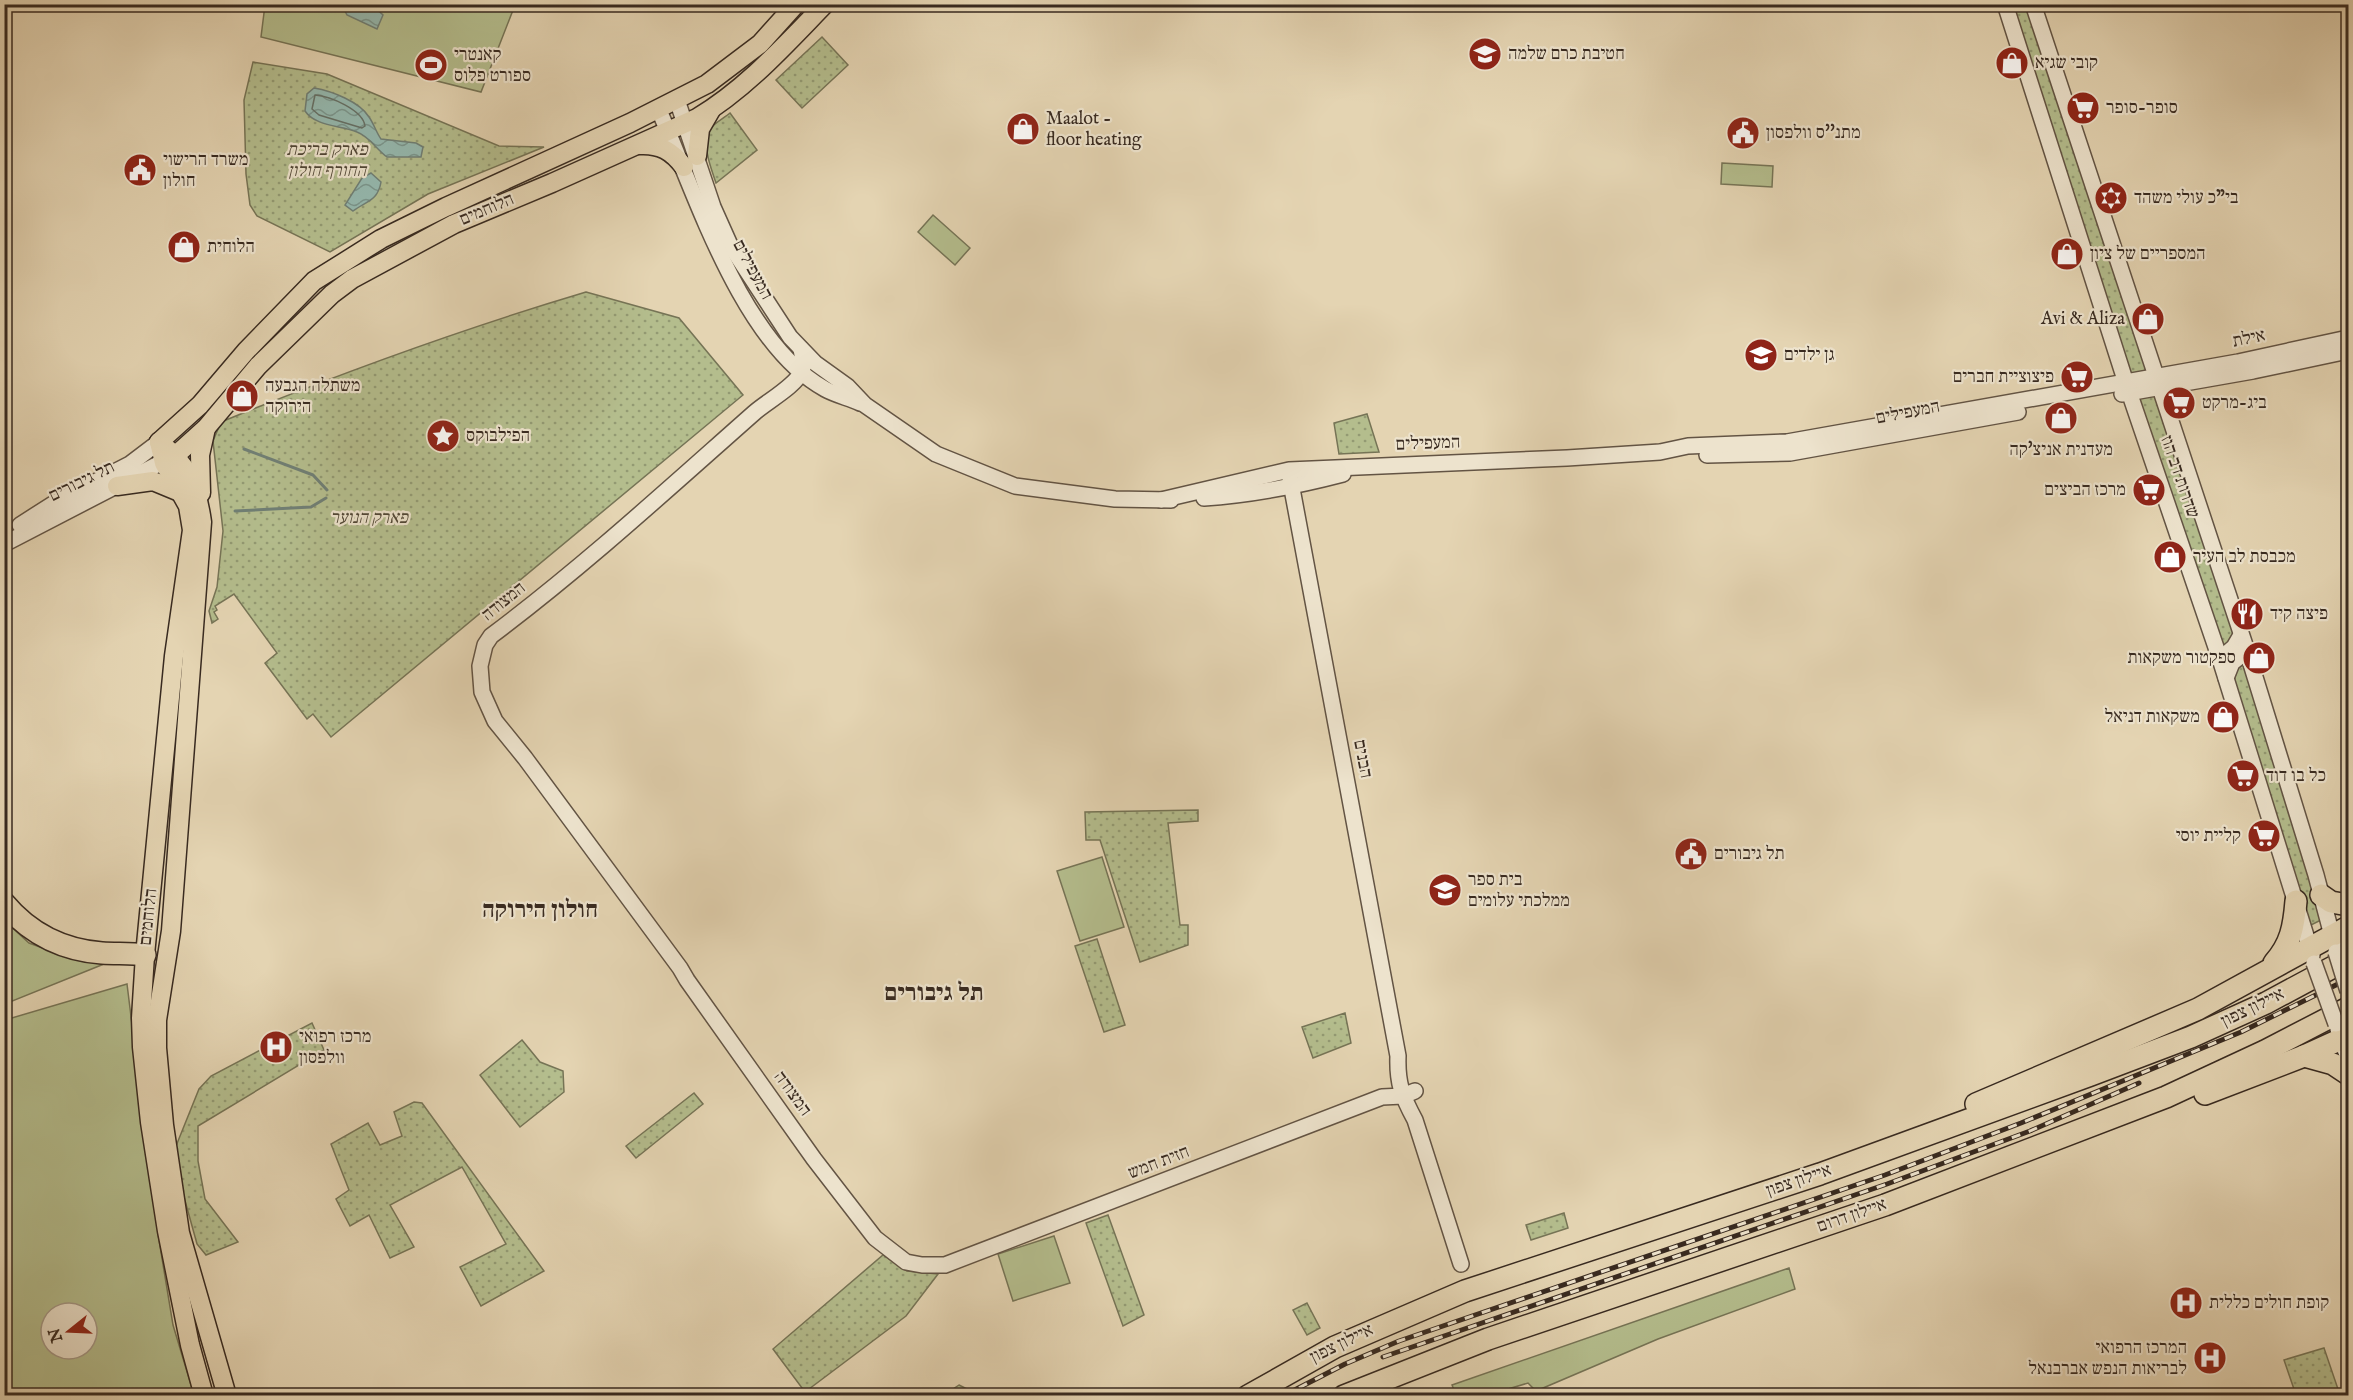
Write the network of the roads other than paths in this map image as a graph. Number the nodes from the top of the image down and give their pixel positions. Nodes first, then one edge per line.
1 (796, 4) edge
2 (825, 4) edge
3 (2005, 4) edge
4 (2033, 4) edge
5 (677, 100) junction
6 (658, 108) junction
7 (711, 109) junction
8 (686, 123) junction
9 (668, 131) junction
10 (635, 146) junction
11 (690, 162) junction
12 (2349, 338) edge
13 (801, 349) junction
14 (2349, 351) edge
15 (788, 358) junction
16 (2119, 359) junction
17 (802, 372) junction
18 (2159, 382) junction
19 (2095, 388) junction
20 (2128, 388) junction
21 (865, 405) junction
22 (756, 411) junction
23 (206, 428) junction
24 (159, 442) junction
25 (1660, 452) junction
26 (170, 459) junction
27 (1378, 466) junction
28 (1289, 470) junction
29 (117, 486) junction
30 (1291, 487) junction
31 (182, 493) junction
32 (1161, 501) junction
33 (202, 522) junction
34 (4, 532) edge
35 (4, 544) edge
36 (2241, 635) junction
37 (2247, 651) junction
38 (2220, 659) junction
39 (2226, 678) junction
40 (2322, 895) junction
41 (2296, 901) junction
42 (4, 903) edge
43 (2349, 905) edge
44 (2341, 943) edge
45 (145, 955) junction
46 (2312, 955) junction
47 (2266, 972) junction
48 (162, 977) junction
49 (2349, 992) edge
50 (2344, 1033) edge
51 (2304, 1056) junction
52 (2349, 1074) edge
53 (1407, 1088) junction
54 (1820, 1174) junction
55 (1885, 1205) junction
56 (907, 1260) joint
57 (1461, 1264) dead end
58 (204, 1395) edge
59 (227, 1395) edge
60 (1248, 1395) edge
61 (1344, 1395) edge

1 - 5 main road, הלוחמים
2 - 7 main road, הלוחמים
3 - 16 street, שדרות דב הוז
4 - 18 street, שדרות דב הוז
5 - 6 main road, הלוחמים
5 - 8 street, המעפילים
6 - 9 street, המעפילים
6 - 24 main road, הלוחמים
7 - 8 main road, הלוחמים
7 - 11 main road
8 - 9 main road, הלוחמים
8 - 11 street, המעפילים
9 - 10 main road, הלוחמים
9 - 11 street, המעפילים
10 - 11 main road
10 - 23 main road, הלוחמים
11 - 13 street, המעפילים
11 - 15 street, המעפילים
12 - 18 street, אילת
13 - 17 street
13 - 21 street, המעפילים
14 - 18 street, אילת
15 - 17 street, המעפילים
15 - 22 street, המצודה
16 - 19 street
16 - 20 street, שדרות דב הוז
17 - 21 street, המעפילים
17 - 22 street, המצודה
18 - 20 street, המעפילים
18 - 36 street, שדרות דב הוז
19 - 20 street, המעפילים
19 - 25 street, המעפילים
20 - 25 street, המעפילים
20 - 38 street, שדרות דב הוז
21 - 32 street, המעפילים
22 - 56 street, המצודה
23 - 26 main road, הלוחמים
23 - 33 main road
24 - 26 main road, הלוחמים
24 - 34 street, תל גיבורים
25 - 27 street, המעפילים
26 - 29 street, תל גיבורים
26 - 31 main road, הלוחמים
26 - 33 main road, הלוחמים
27 - 28 street, המעפילים
27 - 30 street, המעפילים
28 - 30 street, הבנים
28 - 32 street, המעפילים
29 - 31 main road
29 - 35 street, תל גיבורים
30 - 32 street, המעפילים
30 - 53 street, הבנים
31 - 45 main road, הלוחמים
33 - 48 main road, הלוחמים
36 - 37 street, שדרות דב הוז
36 - 38 street
37 - 39 street
37 - 40 street, שדרות דב הוז
38 - 39 street, שדרות דב הוז
39 - 41 street, שדרות דב הוז
40 - 43 highway
40 - 44 street, שדרות דב הוז
41 - 46 street, שדרות דב הוז
41 - 47 highway
42 - 45 highway
44 - 46 highway
44 - 49 street, שדרות דב הוז, bridge
44 - 54 highway, איילון צפון
45 - 48 main road
45 - 58 main road, הלוחמים
46 - 47 highway
46 - 50 street, שדרות דב הוז, bridge
47 - 54 highway
48 - 59 main road, הלוחמים
50 - 51 highway
50 - 55 highway, איילון דרום
51 - 52 highway
51 - 55 highway
53 - 56 street, חזית חמש
53 - 57 street, הבנים
54 - 60 highway, איילון צפון
55 - 61 highway, איילון דרום

